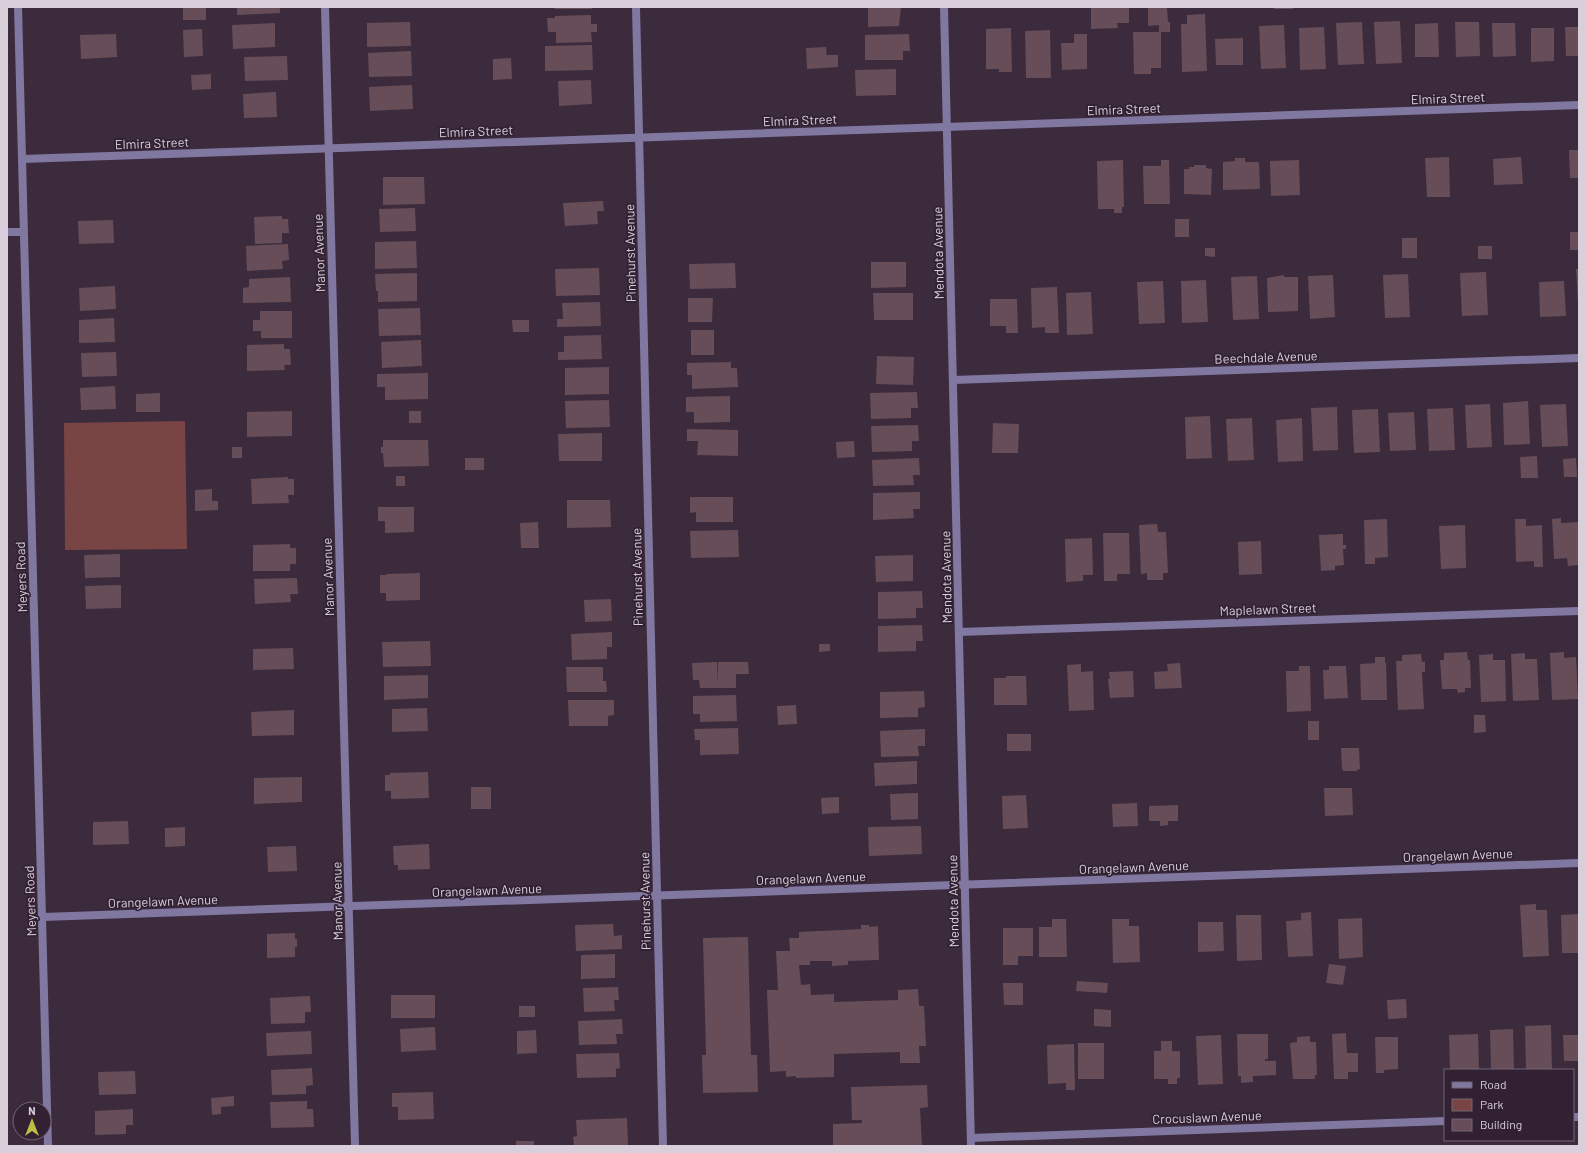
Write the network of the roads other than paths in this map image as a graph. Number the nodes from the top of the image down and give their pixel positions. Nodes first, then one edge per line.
1 (18, 7) edge
2 (325, 7) edge
3 (636, 7) edge
4 (944, 7) edge
5 (1579, 105) edge
6 (947, 127) junction
7 (639, 138) junction
8 (328, 149) junction
9 (22, 159) junction
10 (7, 232) edge
11 (23, 232) junction
12 (1579, 358) edge
13 (953, 380) junction
14 (1579, 611) edge
15 (959, 632) junction
16 (1579, 863) edge
17 (965, 885) junction
18 (657, 896) junction
19 (350, 906) junction
20 (43, 917) junction
21 (1444, 1121) edge
22 (971, 1142) edge
23 (48, 1146) edge
24 (355, 1146) edge
25 (663, 1146) edge

1 - 9 street, Meyers Road
2 - 8 street, Manor Avenue
3 - 7 street, Pinehurst Avenue
4 - 6 street, Mendota Avenue
5 - 6 street, Elmira Street
6 - 7 street, Elmira Street
6 - 13 street, Mendota Avenue
7 - 8 street, Elmira Street
7 - 18 street, Pinehurst Avenue
8 - 9 street, Elmira Street
8 - 19 street, Manor Avenue
9 - 11 street, Meyers Road
10 - 11 street
11 - 20 street, Meyers Road
12 - 13 street, Beechdale Avenue
13 - 15 street, Mendota Avenue
14 - 15 street, Maplelawn Street
15 - 17 street, Mendota Avenue
16 - 17 street, Orangelawn Avenue
17 - 18 street, Orangelawn Avenue
17 - 22 street, Mendota Avenue
18 - 19 street, Orangelawn Avenue
18 - 25 street, Pinehurst Avenue
19 - 20 street, Orangelawn Avenue
19 - 24 street, Manor Avenue
20 - 23 street, Meyers Road
21 - 22 street, Crocuslawn Avenue

